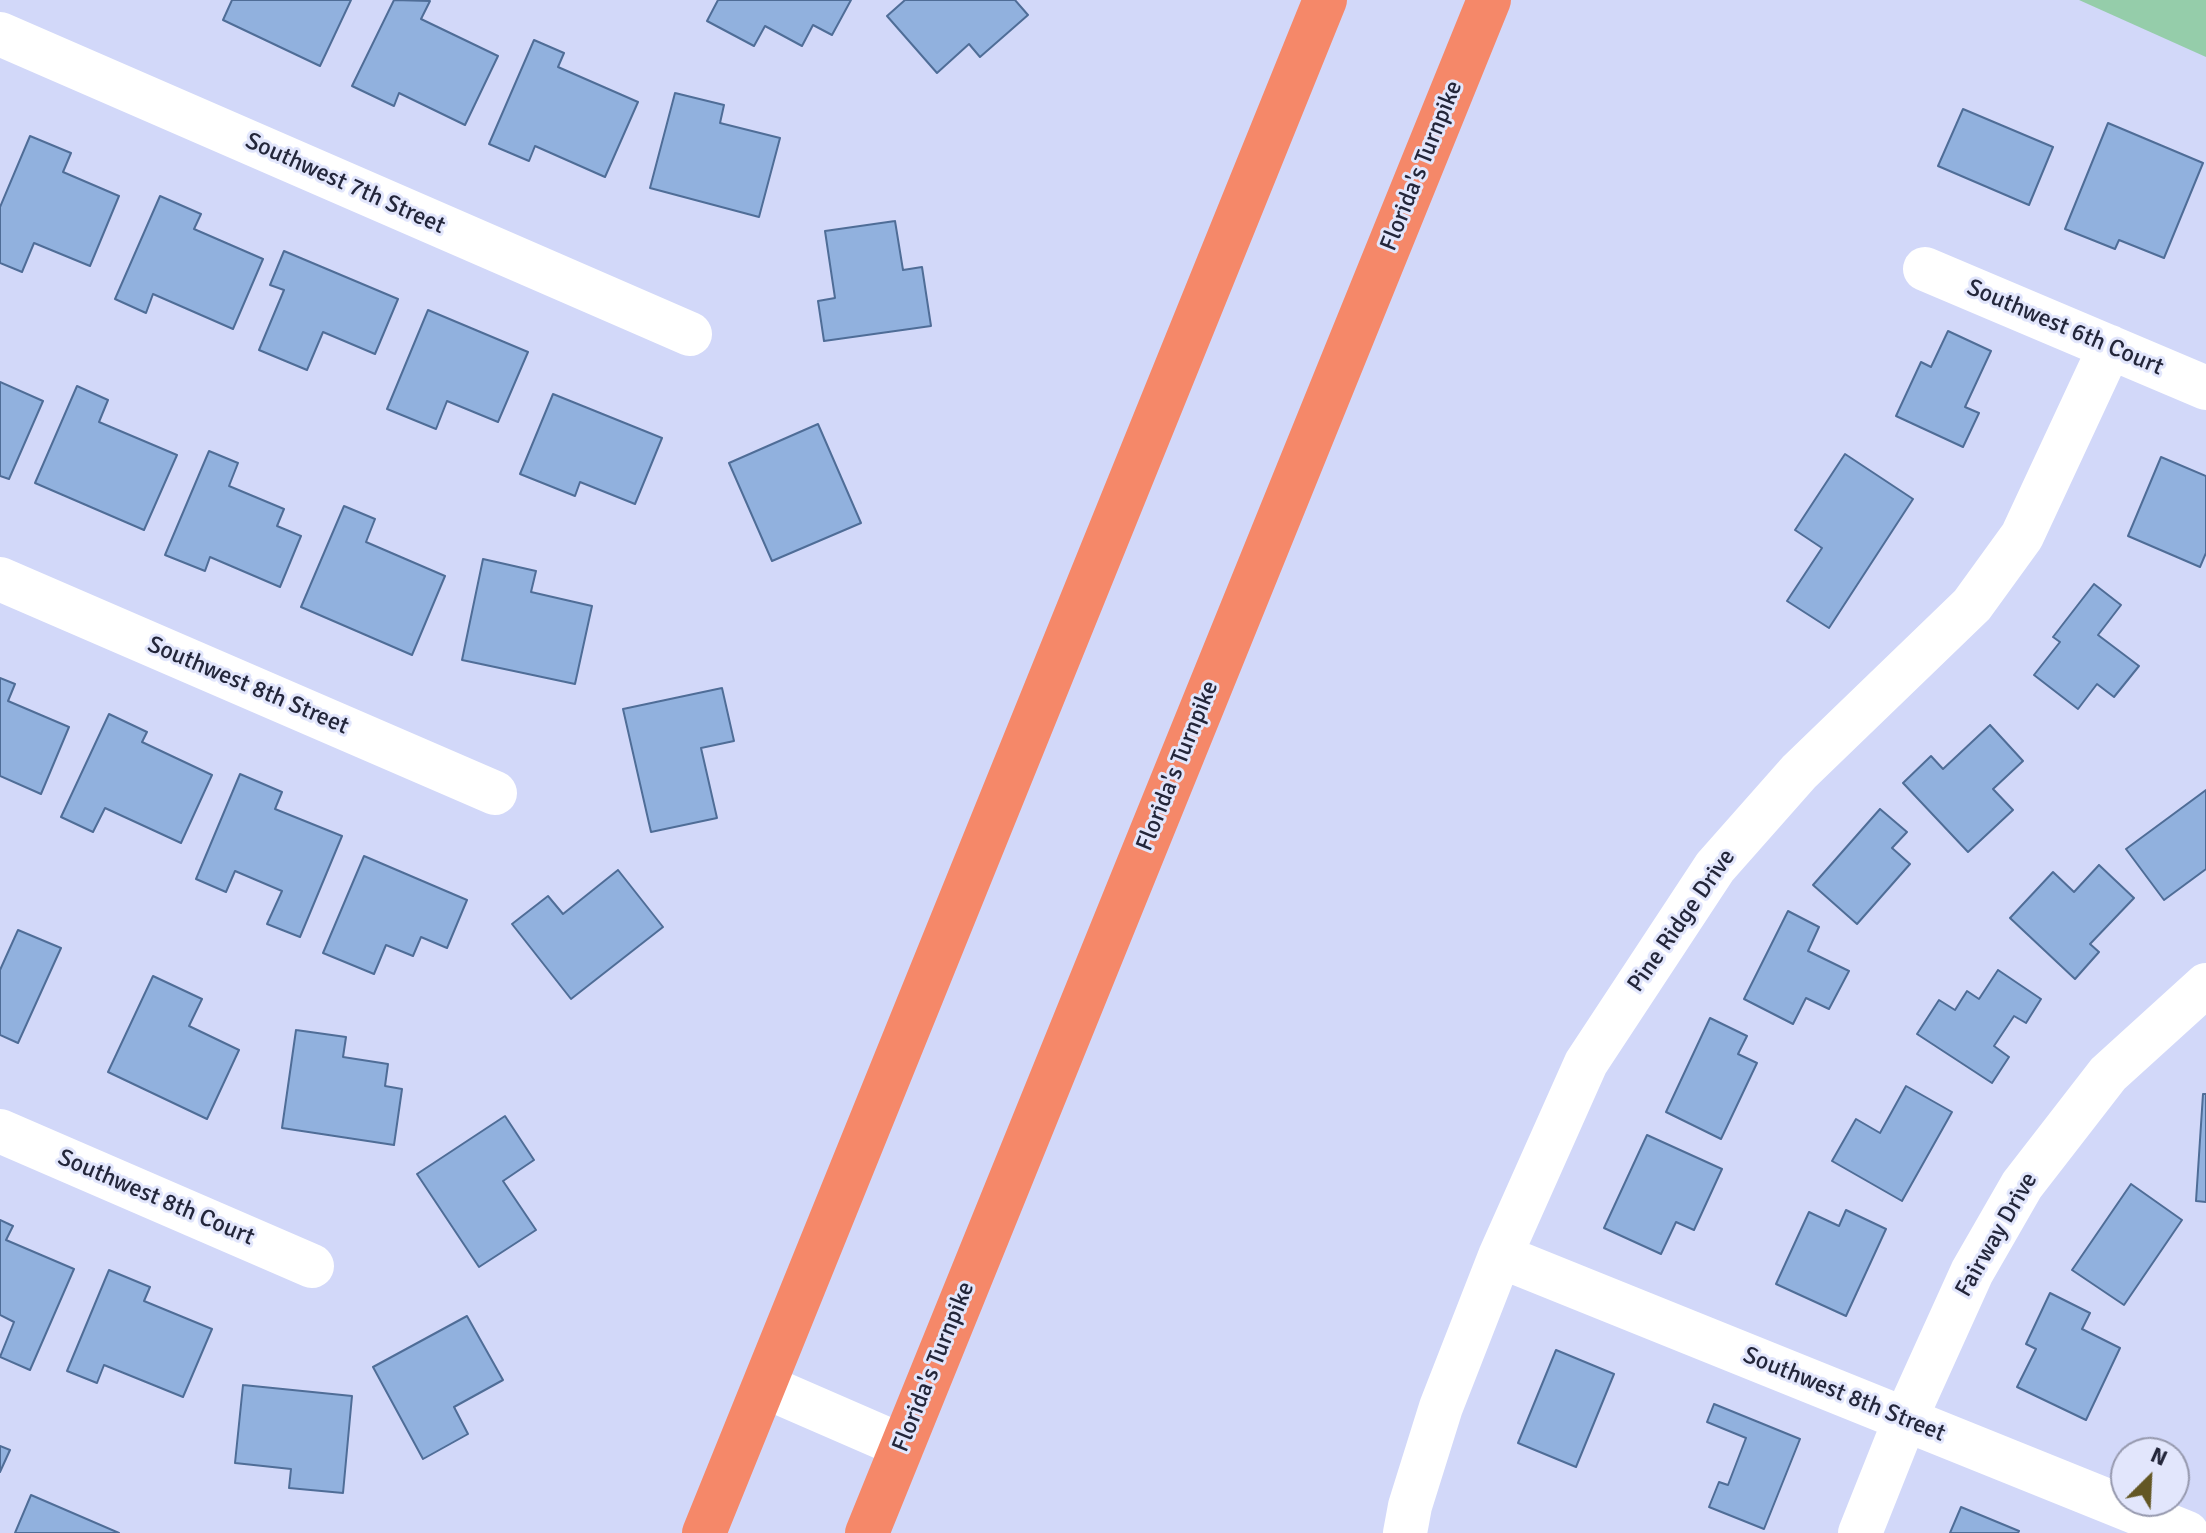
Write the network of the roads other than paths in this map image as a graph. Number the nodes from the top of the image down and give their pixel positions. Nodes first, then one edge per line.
1 (1325, 0) edge
2 (1489, 0) edge
3 (0, 34) edge
4 (1925, 269) dead end
5 (690, 334) dead end
6 (2110, 347) junction
7 (2206, 388) edge
8 (0, 579) edge
9 (495, 793) dead end
10 (2206, 985) edge
11 (0, 1131) edge
12 (1500, 1256) junction
13 (312, 1266) dead end
14 (764, 1386) junction
15 (1905, 1420) junction
16 (902, 1446) junction
17 (704, 1533) edge
18 (867, 1533) edge
19 (1405, 1533) edge
20 (1860, 1533) edge
21 (2187, 1533) edge

1 - 14 highway
2 - 16 highway, Florida's Turnpike
3 - 5 street, Southwest 7th Street
4 - 6 street, Southwest 6th Court
6 - 7 street, Southwest 6th Court
6 - 12 street, Pine Ridge Drive
8 - 9 street, Southwest 8th Street
10 - 15 street, Fairway Drive
11 - 13 street, Southwest 8th Court
12 - 15 street, Southwest 8th Street
12 - 19 street, Pine Ridge Drive
14 - 16 street
14 - 17 highway
15 - 20 street, Fairway Drive
15 - 21 street, Southwest 8th Street
16 - 18 highway, Florida's Turnpike

